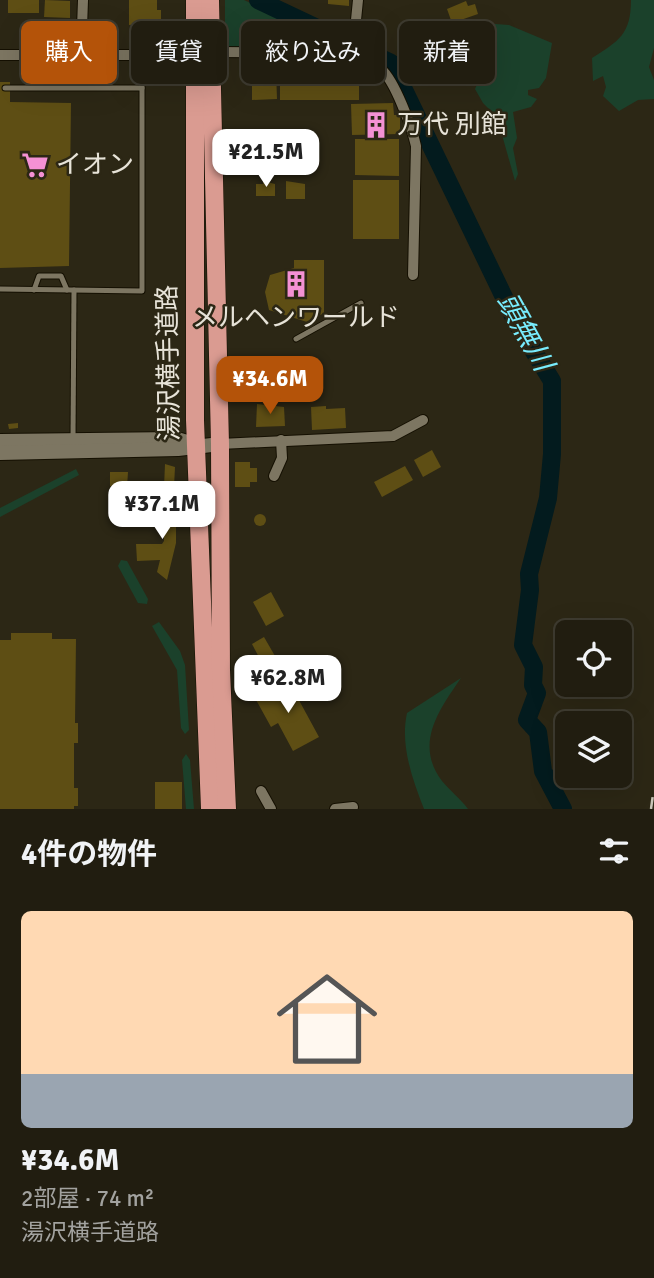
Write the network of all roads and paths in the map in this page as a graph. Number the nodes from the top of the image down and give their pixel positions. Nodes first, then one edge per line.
1 (83, 0) edge
2 (194, 0) edge
3 (210, 0) edge
4 (358, 0) edge
5 (82, 21) edge
6 (198, 21) edge
7 (207, 21) edge
8 (356, 21) edge
9 (0, 55) edge
10 (21, 55) edge
11 (385, 75) edge
12 (142, 84) edge
13 (203, 84) edge
14 (204, 84) edge
15 (5, 88) dead end
16 (142, 88) junction
17 (413, 275) dead end
18 (0, 289) edge
19 (34, 290) junction
20 (70, 290) junction
21 (361, 303) dead end
22 (296, 340) dead end
23 (423, 419) dead end
24 (73, 440) junction
25 (281, 440) junction
26 (0, 441) edge
27 (220, 443) junction
28 (197, 445) junction
29 (0, 453) edge
30 (274, 476) dead end
31 (261, 791) dead end
32 (353, 807) edge
33 (210, 809) edge
34 (227, 809) edge
35 (271, 809) edge
36 (335, 809) edge

1 - 5 street
2 - 6 highway, 湯沢横手道路
3 - 7 highway, 湯沢横手道路
4 - 8 street
9 - 10 street
11 - 17 street
12 - 16 lane
13 - 28 highway, 湯沢横手道路
14 - 27 highway, 湯沢横手道路
15 - 16 lane
16 - 20 lane
18 - 19 lane
19 - 20 lane
19 - 20 lane
20 - 24 lane
21 - 22 lane
23 - 25 street
24 - 26 street
24 - 28 street
25 - 27 street
25 - 30 street
27 - 28 street
27 - 34 highway, 湯沢横手道路
28 - 29 street
28 - 33 highway, 湯沢横手道路
31 - 35 street
32 - 36 street

